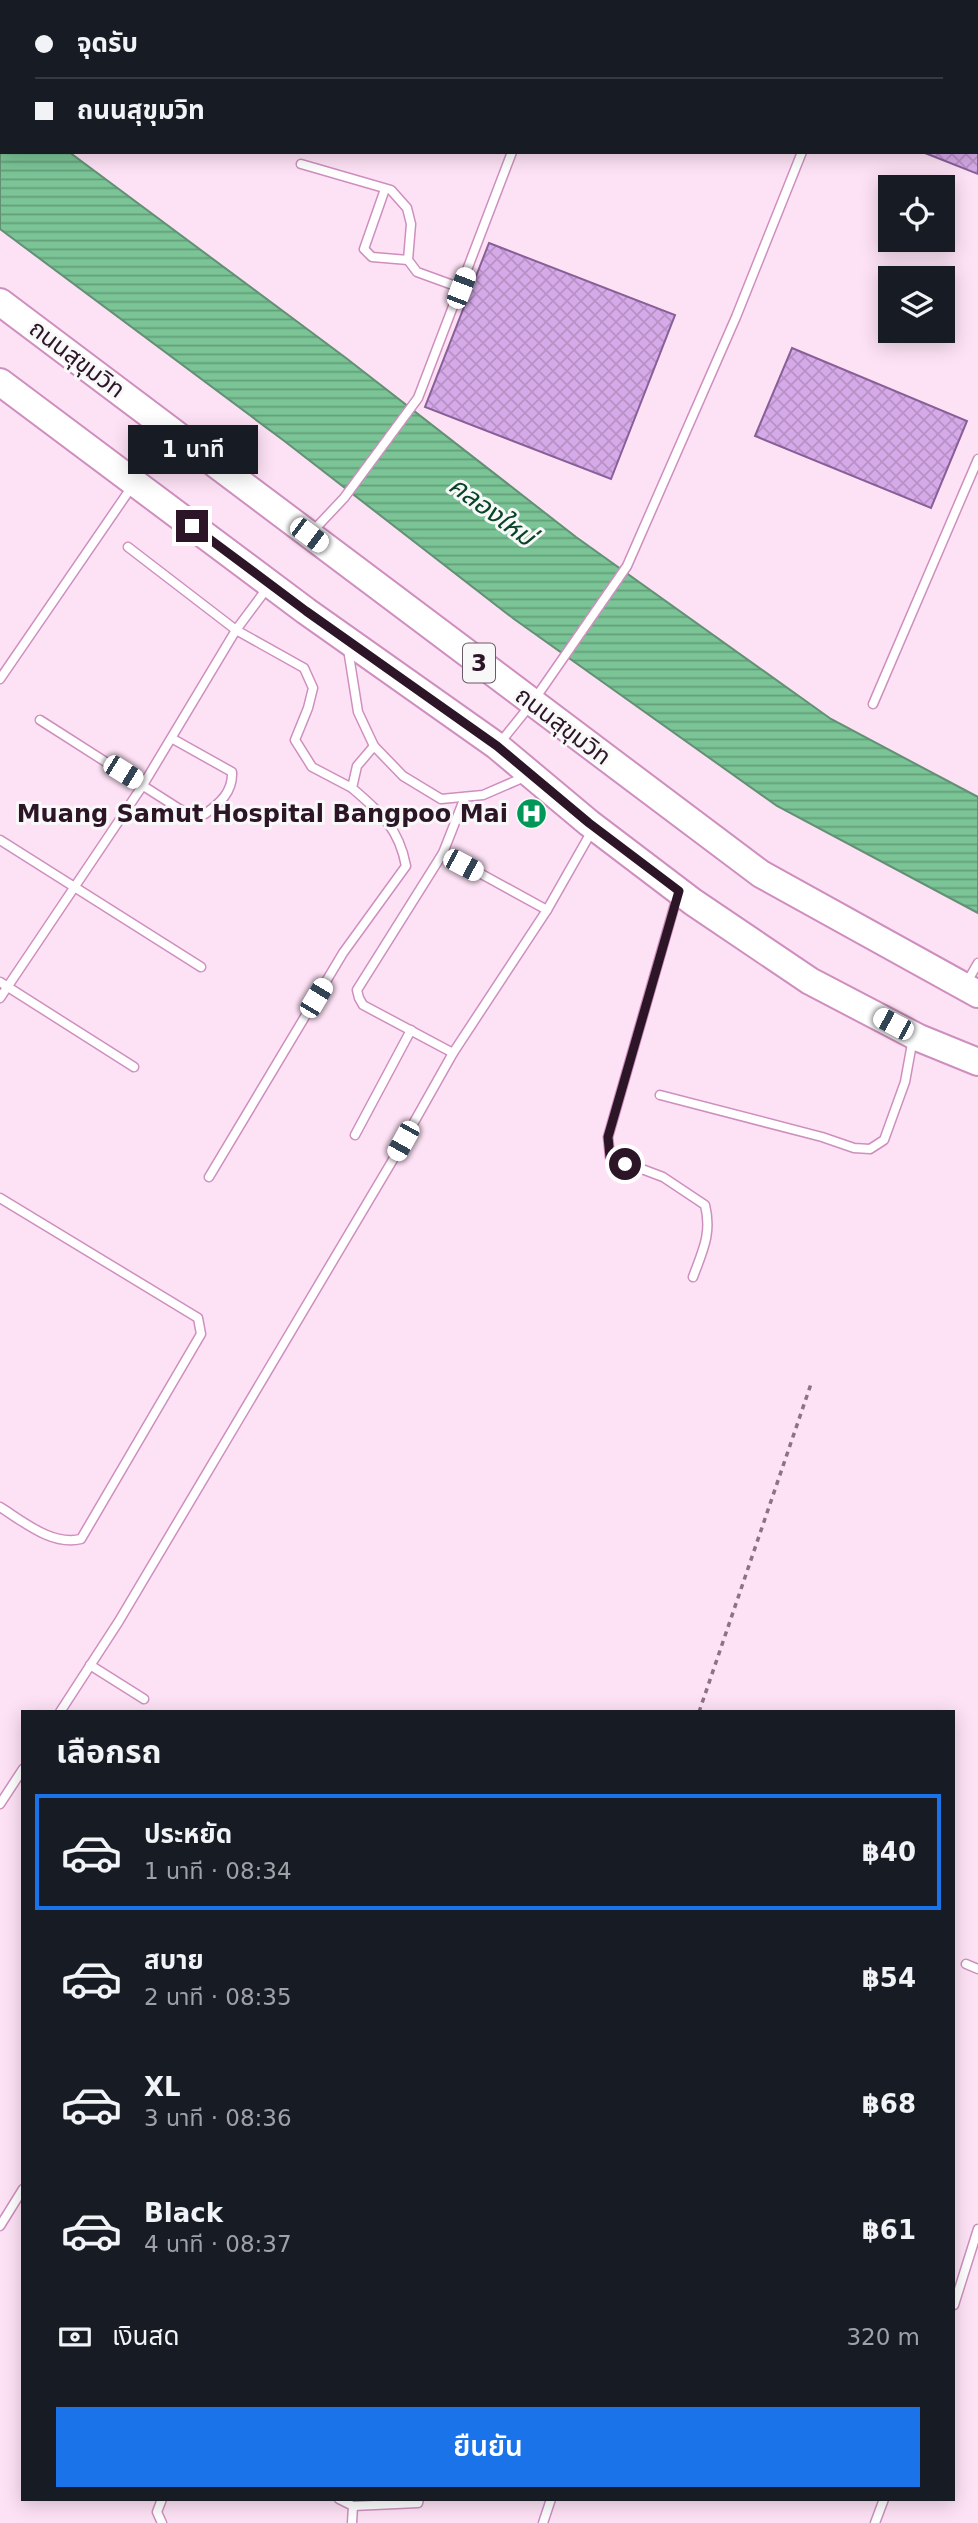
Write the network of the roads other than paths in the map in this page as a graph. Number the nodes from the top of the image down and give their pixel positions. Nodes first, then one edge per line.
1 (511, 154) edge
2 (801, 154) edge
3 (301, 164) dead end
4 (385, 189) junction
5 (408, 260) junction
6 (461, 288) junction
7 (0, 302) edge
8 (0, 382) edge
9 (978, 459) edge
10 (134, 482) junction
11 (309, 535) junction
12 (128, 547) dead end
13 (270, 584) junction
14 (236, 630) junction
15 (346, 639) junction
16 (0, 679) edge
17 (532, 703) junction
18 (873, 704) dead end
19 (40, 720) dead end
20 (173, 739) junction
21 (374, 746) junction
22 (497, 746) junction
23 (531, 775) junction
24 (143, 785) junction
25 (352, 788) junction
26 (465, 797) junction
27 (594, 826) junction
28 (0, 840) edge
29 (443, 853) junction
30 (74, 888) junction
31 (679, 891) junction
32 (547, 910) junction
33 (978, 963) edge
34 (201, 967) dead end
35 (4, 984) edge
36 (971, 991) edge
37 (0, 998) edge
38 (411, 1030) junction
39 (913, 1035) junction
40 (453, 1053) junction
41 (978, 1062) edge
42 (134, 1067) dead end
43 (660, 1095) dead end
44 (355, 1135) dead end
45 (209, 1177) dead end
46 (0, 1198) edge
47 (693, 1277) dead end
48 (0, 1507) edge
49 (90, 1665) junction
50 (144, 1699) dead end
51 (61, 1710) edge
52 (21, 1772) edge
53 (0, 1804) edge
54 (966, 1964) dead end
55 (978, 1969) edge
56 (21, 2192) edge
57 (0, 2226) edge
58 (978, 2229) edge
59 (955, 2302) edge
60 (161, 2501) edge
61 (343, 2501) edge
62 (418, 2501) edge
63 (550, 2501) edge
64 (883, 2501) edge
65 (353, 2506) junction
66 (162, 2523) edge
67 (352, 2523) edge
68 (543, 2523) edge
69 (875, 2523) edge

1 - 6 lane
2 - 17 lane
3 - 4 lane
4 - 5 lane
4 - 5 lane
5 - 6 lane
6 - 11 lane
7 - 11 highway, ถนนสุขุมวิท / 3
8 - 10 highway, 3
9 - 18 lane
10 - 13 highway, 3
10 - 16 lane
11 - 17 highway, ถนนสุขุมวิท / 3
12 - 14 lane
13 - 14 lane
13 - 15 highway, 3
14 - 20 lane
14 - 25 lane
15 - 21 lane
15 - 22 highway, 3
17 - 22 lane
17 - 36 highway, ถนนสุขุมวิท / 3
19 - 24 lane
20 - 24 lane
20 - 24 lane
21 - 25 lane
21 - 26 lane
22 - 23 highway, 3
23 - 26 lane
23 - 27 highway, 3
24 - 30 lane
25 - 45 lane
26 - 29 lane
27 - 31 highway, 3
27 - 32 lane
28 - 30 lane
29 - 32 lane
29 - 38 lane
30 - 34 lane
30 - 35 lane
31 - 39 highway, 3
31 - 47 lane
32 - 40 lane
33 - 36 lane
35 - 37 lane
35 - 42 lane
38 - 40 lane
38 - 44 lane
39 - 41 highway, 3
39 - 43 lane
40 - 49 lane
46 - 48 lane
49 - 50 lane
49 - 51 lane
52 - 53 lane
54 - 55 lane
56 - 57 lane
58 - 59 lane
60 - 66 lane
61 - 65 lane
62 - 65 lane
63 - 68 lane
64 - 69 lane
65 - 67 lane

